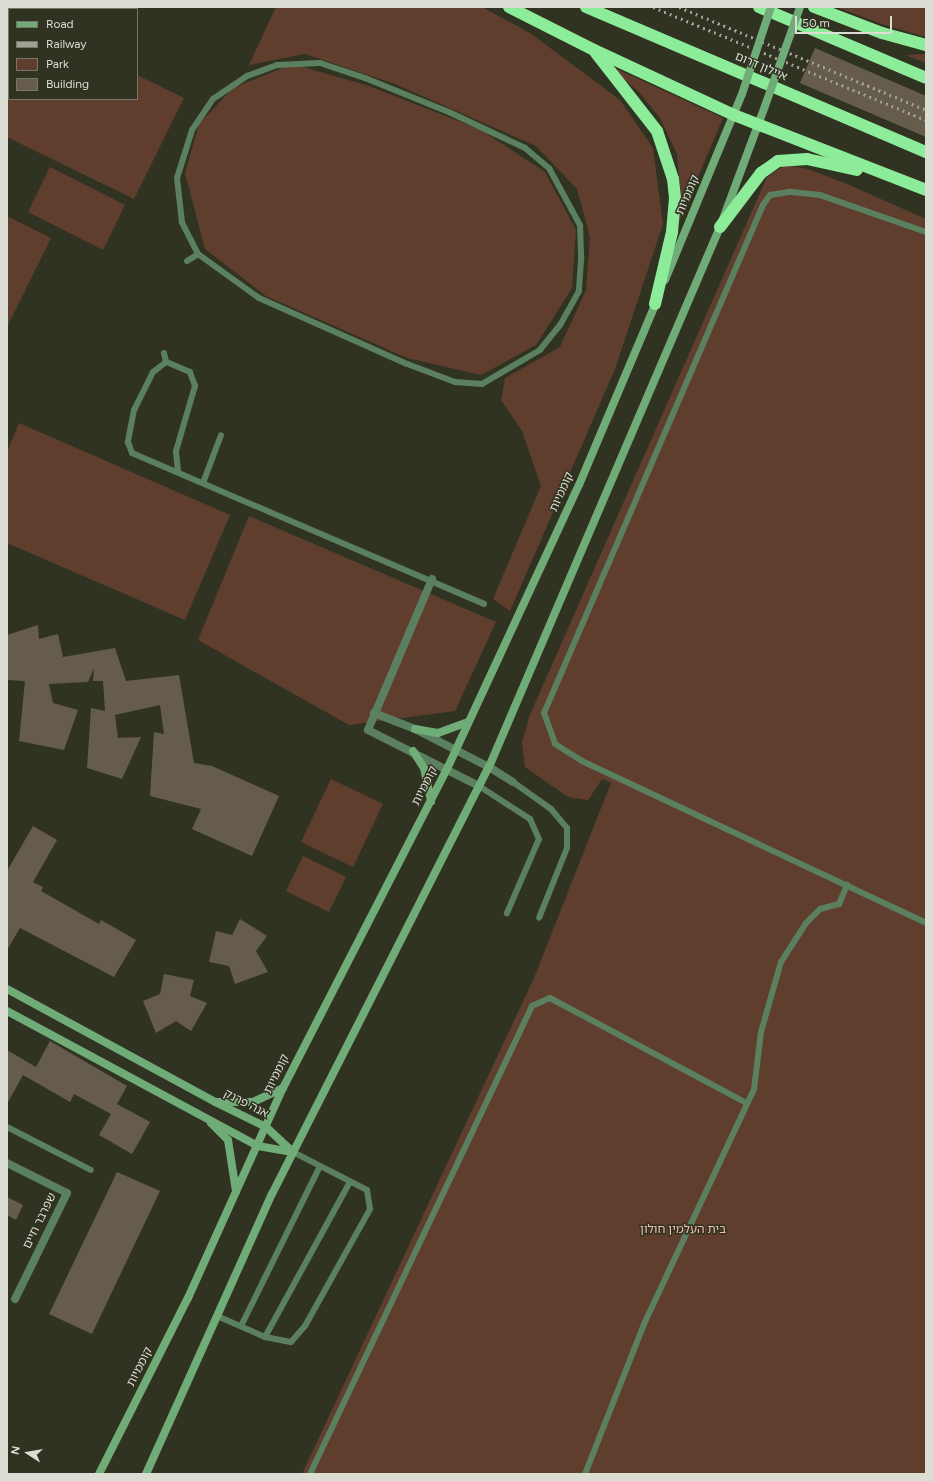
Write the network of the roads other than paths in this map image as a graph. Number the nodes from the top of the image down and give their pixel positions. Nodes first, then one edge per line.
1 (508, 7) edge
2 (586, 7) edge
3 (759, 7) edge
4 (771, 7) edge
5 (800, 7) edge
6 (814, 7) edge
7 (926, 45) edge
8 (594, 50) junction
9 (926, 78) edge
10 (734, 115) junction
11 (759, 124) junction
12 (926, 152) edge
13 (897, 180) junction
14 (926, 190) edge
15 (720, 227) junction
16 (926, 232) edge
17 (198, 254) junction
18 (187, 261) dead end
19 (655, 304) junction
20 (164, 353) dead end
21 (166, 362) junction
22 (221, 435) dead end
23 (178, 471) junction
24 (203, 483) junction
25 (432, 579) junction
26 (484, 604) dead end
27 (374, 713) junction
28 (468, 722) junction
29 (415, 729) junction
30 (455, 750) junction
31 (413, 751) junction
32 (489, 767) junction
33 (447, 769) junction
34 (513, 782) joint
35 (479, 786) junction
36 (431, 801) junction
37 (848, 885) junction
38 (507, 913) dead end
39 (539, 918) dead end
40 (926, 923) edge
41 (7, 989) edge
42 (7, 1011) edge
43 (283, 1088) junction
44 (215, 1102) junction
45 (747, 1103) junction
46 (204, 1116) junction
47 (7, 1127) edge
48 (266, 1127) junction
49 (258, 1146) junction
50 (293, 1152) junction
51 (7, 1163) edge
52 (320, 1166) junction
53 (91, 1170) dead end
54 (350, 1182) junction
55 (236, 1191) junction
56 (15, 1299) dead end
57 (217, 1316) junction
58 (241, 1326) junction
59 (265, 1337) junction
60 (99, 1474) edge
61 (146, 1474) edge
62 (310, 1474) edge
63 (585, 1474) edge

1 - 8 highway
2 - 12 highway, איילון דרום
3 - 9 highway
4 - 10 main road, קוממיות, bridge
5 - 11 main road, bridge
6 - 7 highway
8 - 10 highway
8 - 19 highway
10 - 11 highway
10 - 19 main road, קוממיות
11 - 13 highway
11 - 15 main road
13 - 14 highway
13 - 15 highway
15 - 32 main road
16 - 37 lane
17 - 17 lane
17 - 18 lane
19 - 28 main road, קוממיות
20 - 21 lane
21 - 23 lane
21 - 23 lane
22 - 24 lane
23 - 24 lane
24 - 25 lane
25 - 26 lane
25 - 27 street
27 - 29 street
27 - 31 street
28 - 29 main road
28 - 30 main road, קוממיות
29 - 30 street
30 - 32 street
30 - 33 main road, קוממיות
31 - 33 street
31 - 36 main road
32 - 34 street
32 - 35 main road
33 - 35 street
33 - 36 main road, קוממיות
34 - 39 lane
35 - 38 lane
35 - 50 main road
36 - 43 main road, קוממיות
37 - 40 lane
37 - 45 lane
41 - 44 main road, אנה פרנק
42 - 46 main road
43 - 44 main road
43 - 48 main road, קוממיות
44 - 48 main road, אנה פרנק
45 - 62 lane
45 - 63 lane
46 - 49 main road
46 - 55 main road
47 - 53 lane
48 - 49 main road, קוממיות
48 - 50 main road, אנה פרנק
49 - 50 main road
49 - 55 main road, קוממיות
50 - 52 lane
50 - 57 main road
51 - 56 street, שפרבר חיים
52 - 54 lane
52 - 58 lane
54 - 59 lane
54 - 59 lane
55 - 60 main road, קוממיות
57 - 58 lane
57 - 61 main road
58 - 59 lane

